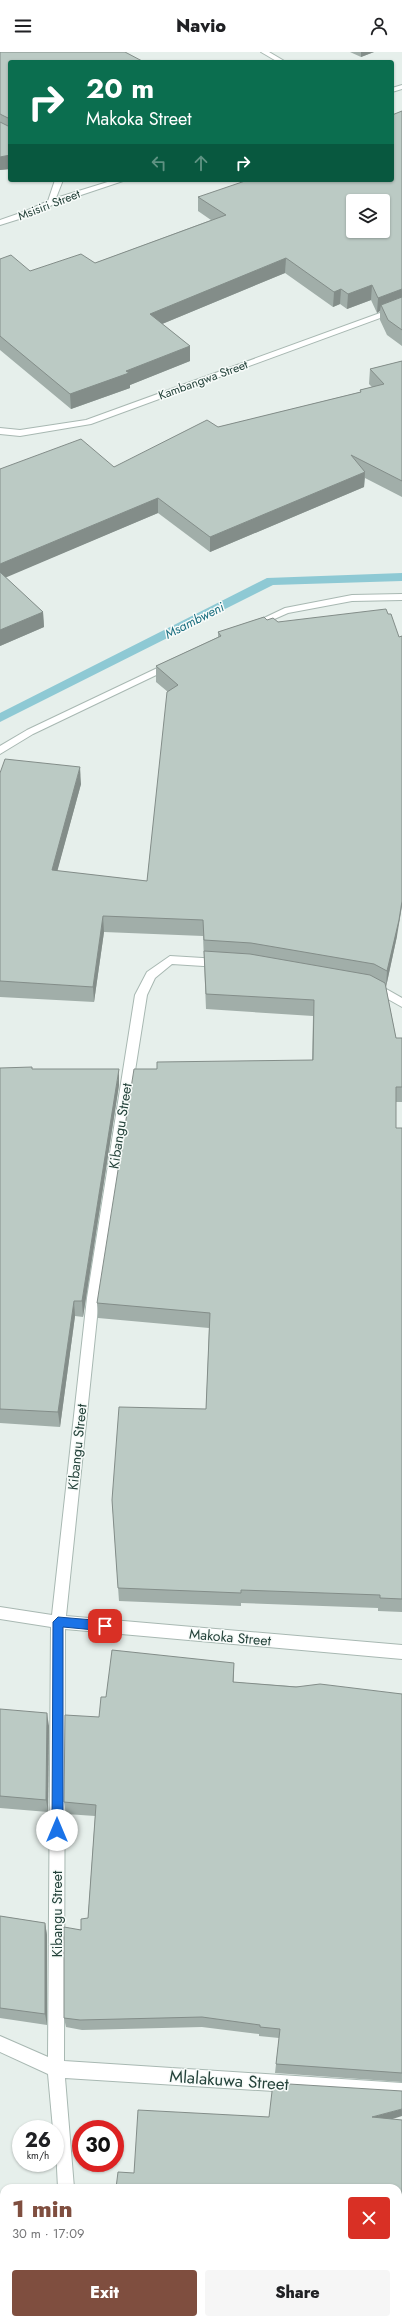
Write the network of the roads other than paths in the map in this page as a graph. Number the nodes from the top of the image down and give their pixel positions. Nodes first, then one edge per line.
1 (264, 52) edge
2 (279, 60) edge
3 (58, 182) edge
4 (115, 182) edge
5 (50, 202) junction
6 (0, 223) edge
7 (402, 307) edge
8 (0, 431) edge
9 (402, 597) edge
10 (243, 630) edge
11 (180, 660) edge
12 (0, 752) edge
13 (235, 964) edge
14 (364, 984) edge
15 (402, 1003) edge
16 (0, 1613) edge
17 (58, 1622) junction
18 (402, 1652) edge
19 (0, 2044) edge
20 (56, 2069) junction
21 (402, 2091) edge
22 (66, 2184) edge

1 - 2 street
3 - 5 street
4 - 5 street, Msisiri Street
5 - 6 street, Msisiri Street
7 - 8 street, Kambangwa Street
9 - 10 street
11 - 12 street
13 - 17 street, Kibangu Street
14 - 15 street
16 - 17 street, Makoka Street
17 - 18 street, Makoka Street
17 - 20 street, Kibangu Street
19 - 20 street
20 - 21 street, Mlalakuwa Street
20 - 22 street, Kibangu Street

